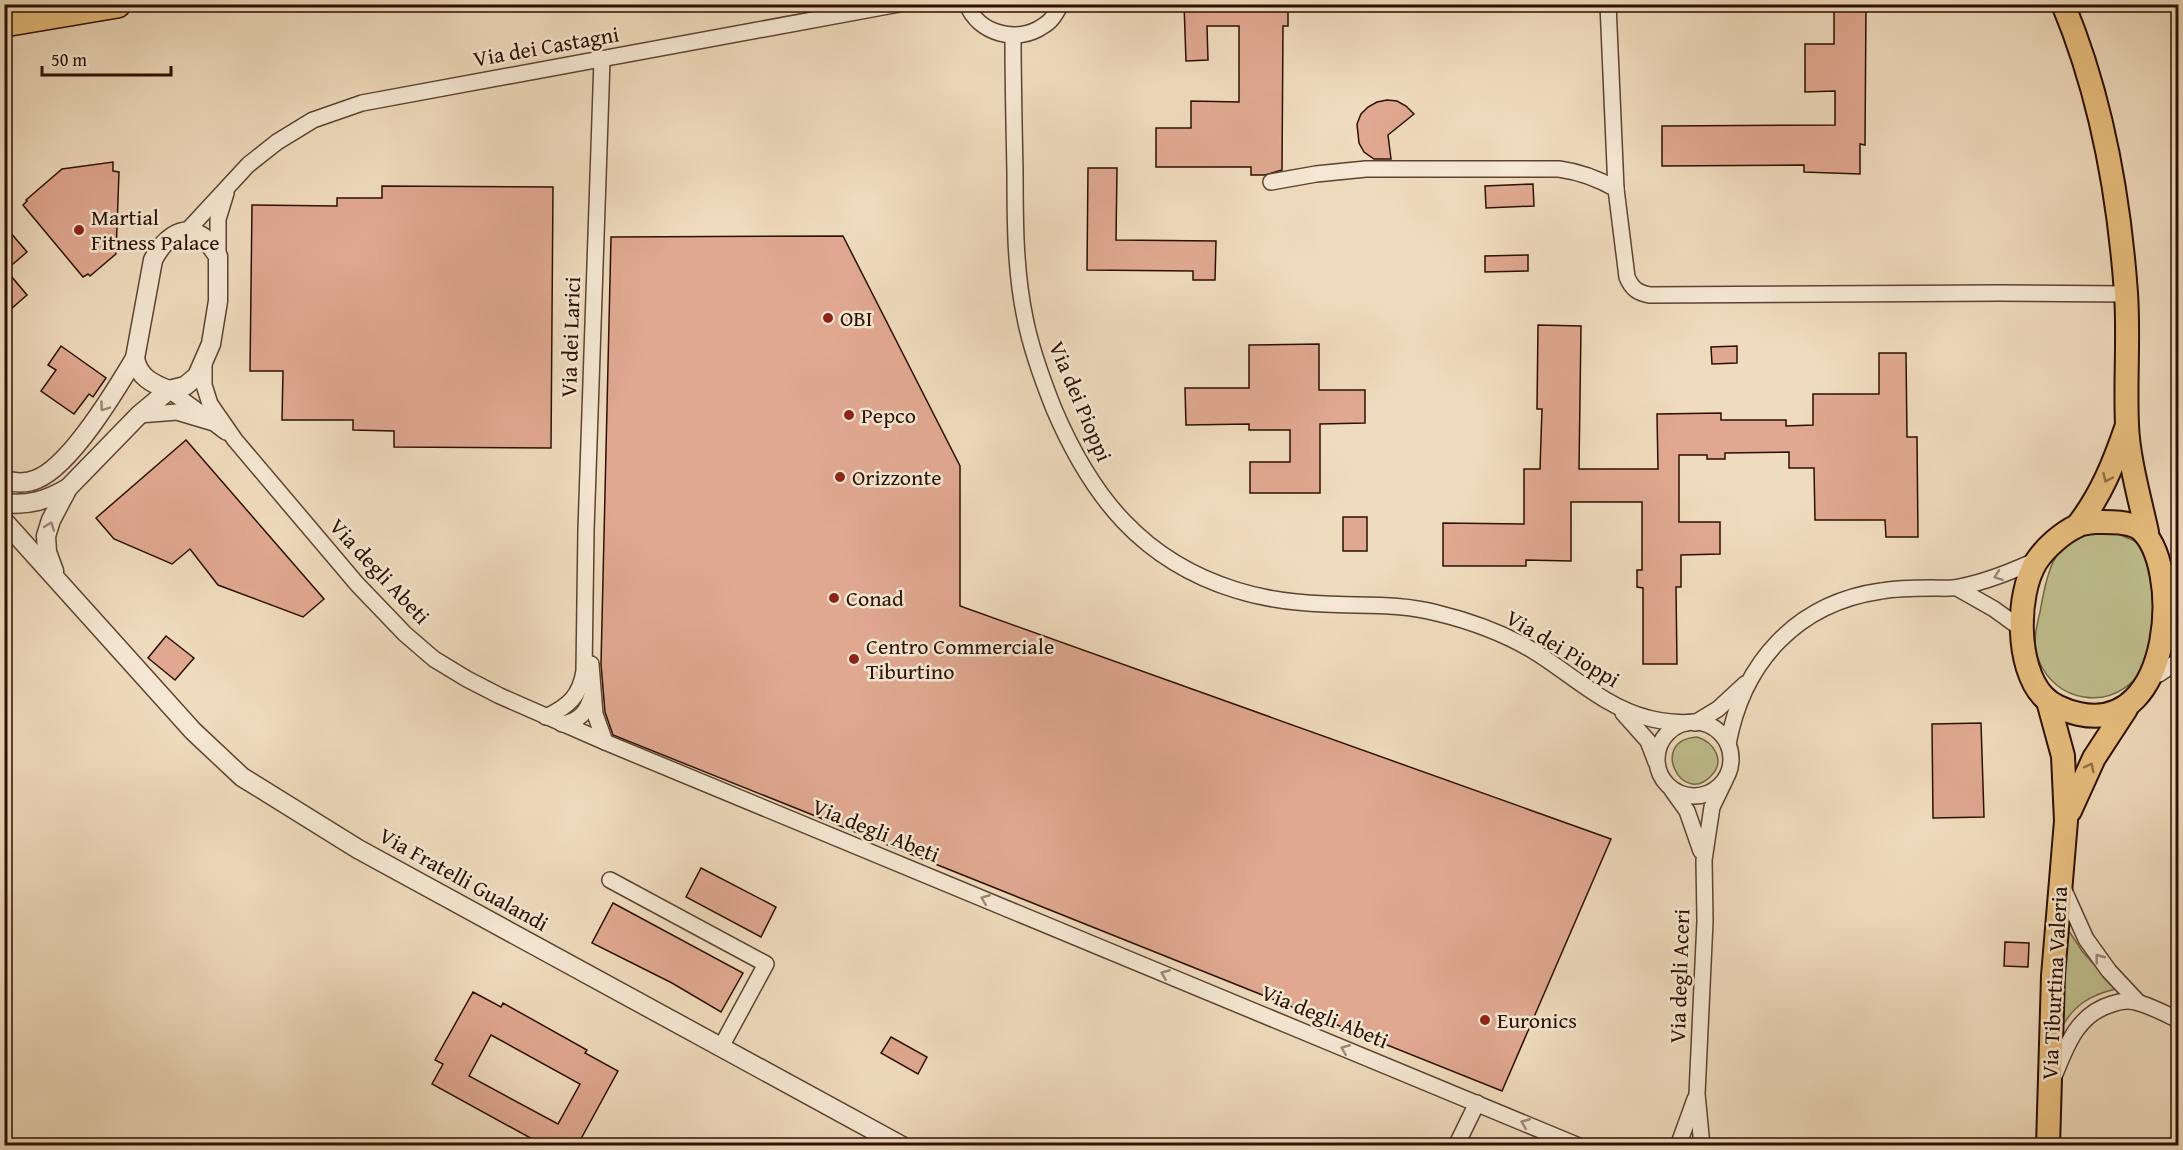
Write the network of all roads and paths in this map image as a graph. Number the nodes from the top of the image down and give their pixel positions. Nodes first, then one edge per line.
1 (117, 4) edge
2 (899, 4) edge
3 (967, 4) edge
4 (1061, 4) edge
5 (1608, 4) edge
6 (2063, 4) edge
7 (4, 23) edge
8 (1013, 36) junction
9 (602, 60) junction
10 (1270, 182) dead end
11 (1616, 189) junction
12 (226, 190) junction
13 (186, 232) junction
14 (218, 256) junction
15 (2127, 294) junction
16 (135, 358) junction
17 (204, 359) junction
18 (169, 390) junction
19 (139, 415) junction
20 (214, 423) junction
21 (2127, 427) junction
22 (235, 440) junction
23 (4, 480) edge
24 (68, 488) junction
25 (4, 503) edge
26 (4, 521) edge
27 (2078, 525) junction
28 (2147, 532) junction
29 (2037, 561) junction
30 (58, 581) junction
31 (1957, 588) junction
32 (2177, 592) edge
33 (585, 616) junction
34 (2023, 630) junction
35 (2178, 661) edge
36 (2159, 674) junction
37 (1751, 678) junction
38 (593, 691) junction
39 (2048, 701) junction
40 (1617, 706) junction
41 (2126, 709) junction
42 (546, 717) junction
43 (1691, 723) junction
44 (562, 724) junction
45 (605, 742) junction
46 (1728, 744) junction
47 (1725, 780) junction
48 (1665, 781) junction
49 (2066, 820) junction
50 (1704, 860) junction
51 (610, 880) dead end
52 (2060, 881) junction
53 (2138, 1002) junction
54 (2178, 1020) edge
55 (721, 1047) junction
56 (1696, 1094) junction
57 (2048, 1094) junction
58 (1477, 1103) junction
59 (1688, 1118) junction
60 (902, 1146) edge
61 (1456, 1146) edge
62 (1580, 1146) edge
63 (1678, 1146) edge
64 (1688, 1146) edge
65 (1702, 1146) edge
66 (2048, 1146) edge

1 - 7 highway
2 - 9 street, Via dei Castagni
3 - 8 street
4 - 8 street
5 - 11 street
6 - 15 main road
8 - 40 street, Via dei Pioppi
9 - 12 street, Via dei Castagni
9 - 33 street, Via dei Larici
10 - 11 street
11 - 15 street
12 - 13 street, Via dei Castagni
12 - 14 street, Via dei Castagni
13 - 14 street
13 - 16 street, Via dei Castagni
14 - 17 street, Via dei Castagni
15 - 21 main road
16 - 18 street
16 -> 23 street, Via dei Castagni
17 - 18 street, Via dei Castagni
17 - 22 street, Via degli Abeti
18 - 19 street, Via dei Castagni
18 - 20 street, Via degli Abeti
19 - 20 street, Via degli Abeti
19 - 24 street, Via dei Castagni
20 - 22 street, Via degli Abeti
21 -> 27 main road
21 - 28 main road
22 - 42 street, Via degli Abeti
24 - 25 street, Via dei Castagni
30 -> 24 street, Via dei Castagni
26 - 30 street, Via Fratelli Gualandi
27 - 28 main road
27 - 29 main road
28 - 32 main road
29 -> 31 street
29 - 34 main road
30 - 55 street, Via Fratelli Gualandi
31 - 34 street
31 - 37 street
32 - 36 main road
33 - 38 street, Via dei Larici
33 - 42 street, Via dei Larici
34 - 39 main road
35 - 36 street
36 - 41 main road
37 - 43 street
37 - 46 street
38 - 44 street
38 - 45 street, Via dei Larici
39 - 41 main road
39 - 49 main road, Via Tiburtina Valeria
40 - 43 street
40 - 48 street, Via degli Aceri
49 -> 41 main road, Via Tiburtina Valeria
42 - 44 street, Via degli Abeti
43 - 46 street
43 - 48 street
44 - 45 street, Via degli Abeti
58 -> 45 street, Via degli Abeti
46 - 47 street
47 - 48 street
47 - 50 street, Via degli Aceri
48 - 50 street, Via degli Aceri
49 - 52 main road, Via Tiburtina Valeria
50 - 56 street, Via degli Aceri
51 - 55 street
53 -> 52 street
52 - 57 main road, Via Tiburtina Valeria
53 - 54 street
53 - 57 street
55 - 60 street, Via Fratelli Gualandi
56 - 59 street, Via degli Aceri
56 - 65 street, Via degli Aceri
57 - 66 main road, Via Tiburtina Valeria
58 - 61 street
62 -> 58 street, Via degli Abeti
59 - 63 street, Via degli Aceri
59 - 64 street

